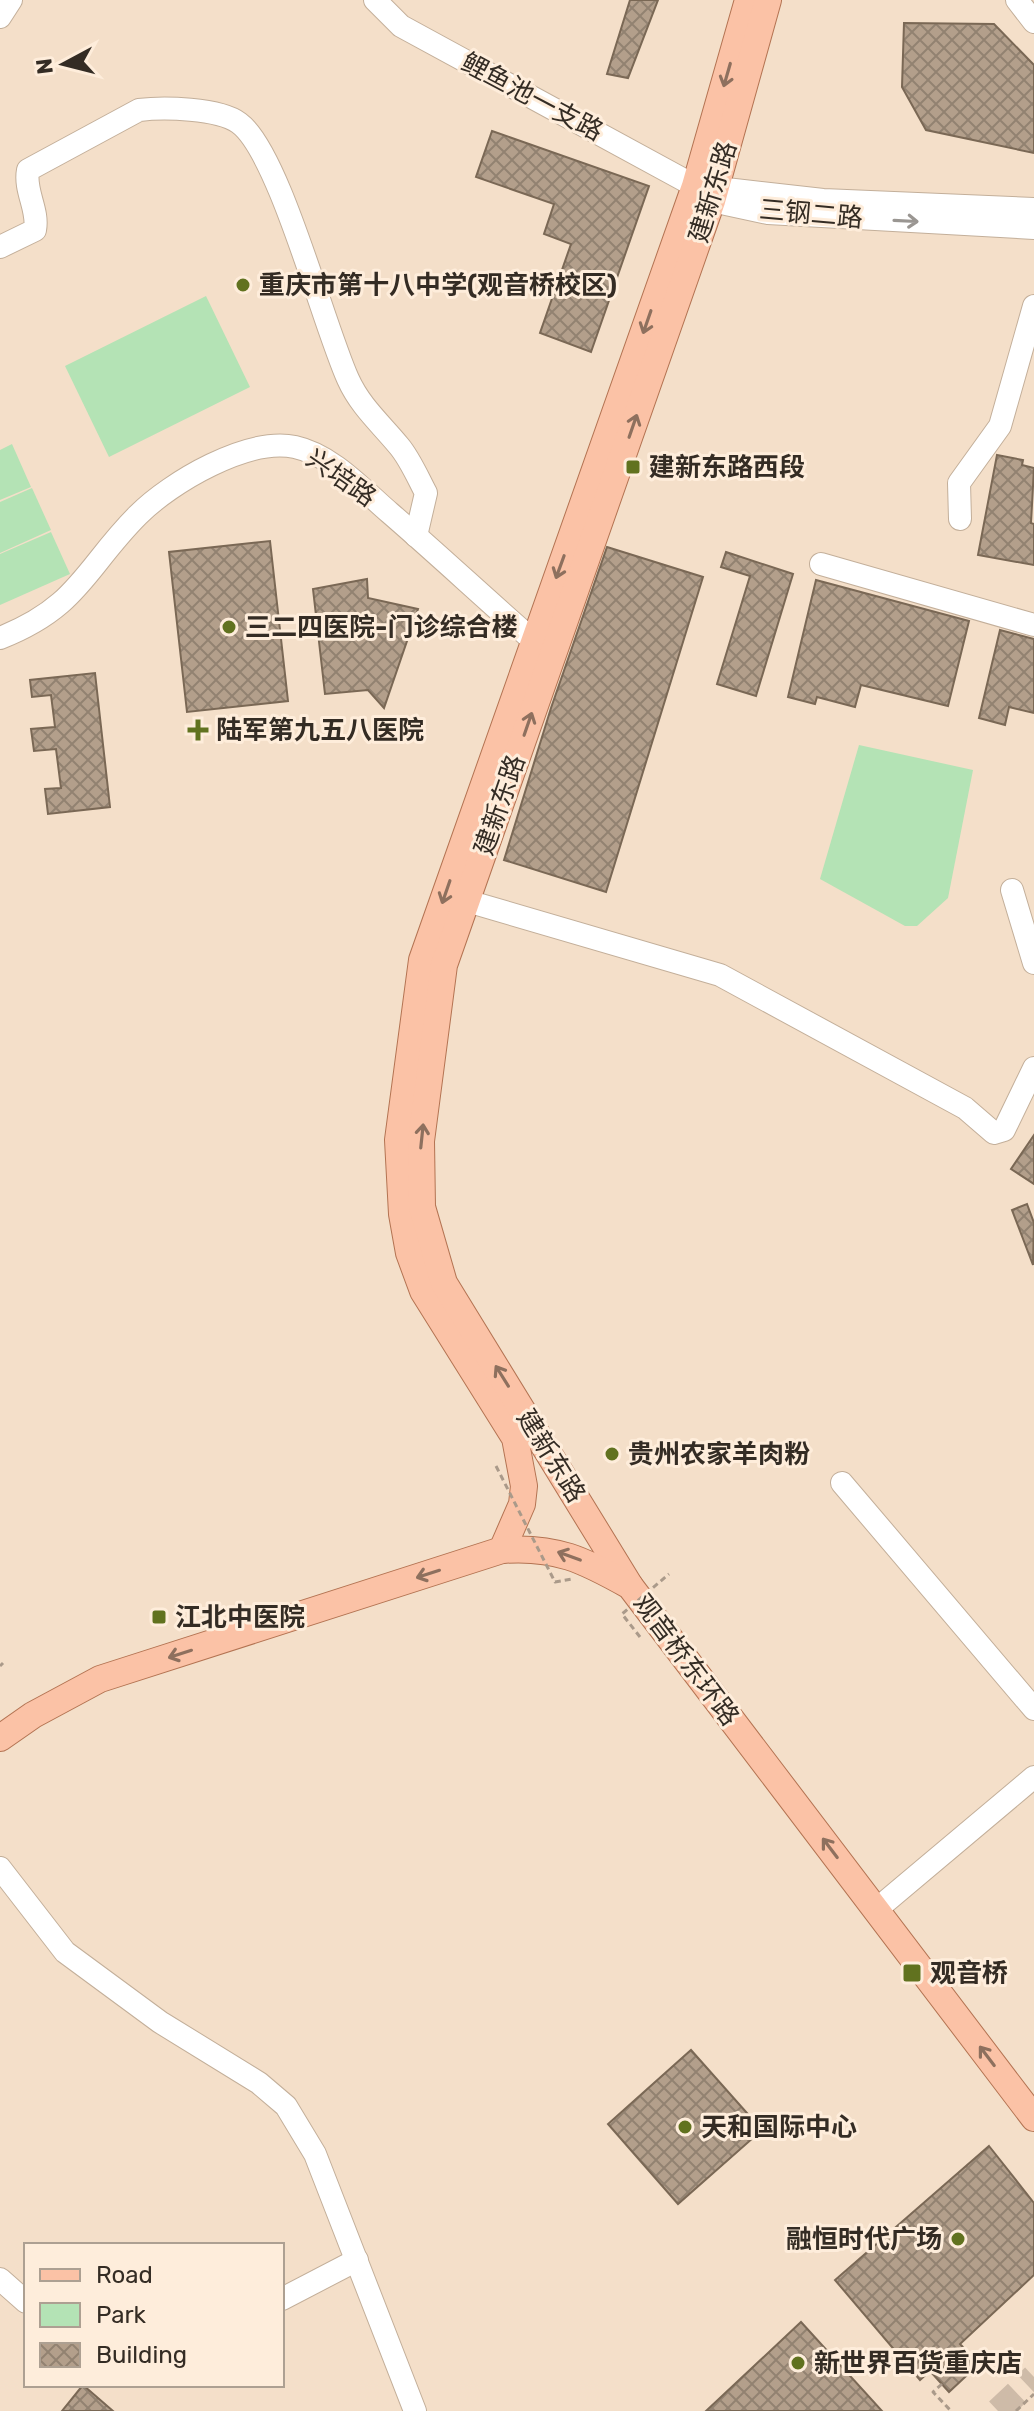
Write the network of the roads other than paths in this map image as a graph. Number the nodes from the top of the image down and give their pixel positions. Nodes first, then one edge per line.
1 (11, 0) edge
2 (375, 0) edge
3 (748, 0) edge
4 (768, 0) edge
5 (1017, 0) edge
6 (0, 17) edge
7 (1034, 22) edge
8 (708, 191) junction
9 (1034, 209) edge
10 (1034, 228) edge
11 (0, 247) edge
12 (1034, 306) edge
13 (960, 519) dead end
14 (416, 536) junction
15 (821, 564) dead end
16 (1034, 625) edge
17 (0, 638) edge
18 (542, 649) junction
19 (1012, 890) dead end
20 (467, 901) junction
21 (1034, 963) edge
22 (1034, 1068) edge
23 (842, 1483) dead end
24 (502, 1550) junction
25 (630, 1586) junction
26 (1034, 1709) edge
27 (0, 1738) edge
28 (1034, 1777) edge
29 (0, 1868) edge
30 (877, 1909) junction
31 (1034, 2118) edge
32 (357, 2260) junction
33 (0, 2279) edge
34 (284, 2298) edge
35 (24, 2300) edge
36 (415, 2411) edge

1 - 6 street
2 - 8 street, 鲤鱼池一支路
3 -> 8 main road, 建新东路
4 - 8 main road, 建新东路
5 - 7 street
8 - 9 street, 三钢二路
8 -> 10 street, 三钢二路
8 - 18 main road, 建新东路
11 - 14 street
12 - 13 street
14 - 17 street, 兴培路
14 - 18 street, 兴培路
15 - 16 street
20 -> 18 main road, 建新东路
18 -> 24 main road, 建新东路
19 - 21 street
20 - 22 street
25 -> 20 main road, 建新东路
23 - 26 street
25 -> 24 main road, 观音桥东环路
24 -> 27 main road, 观音桥东环路
30 -> 25 main road, 观音桥东环路
28 - 30 street
29 - 32 street
31 -> 30 main road, 观音桥东环路
32 - 34 street
32 - 36 street
33 - 35 street

